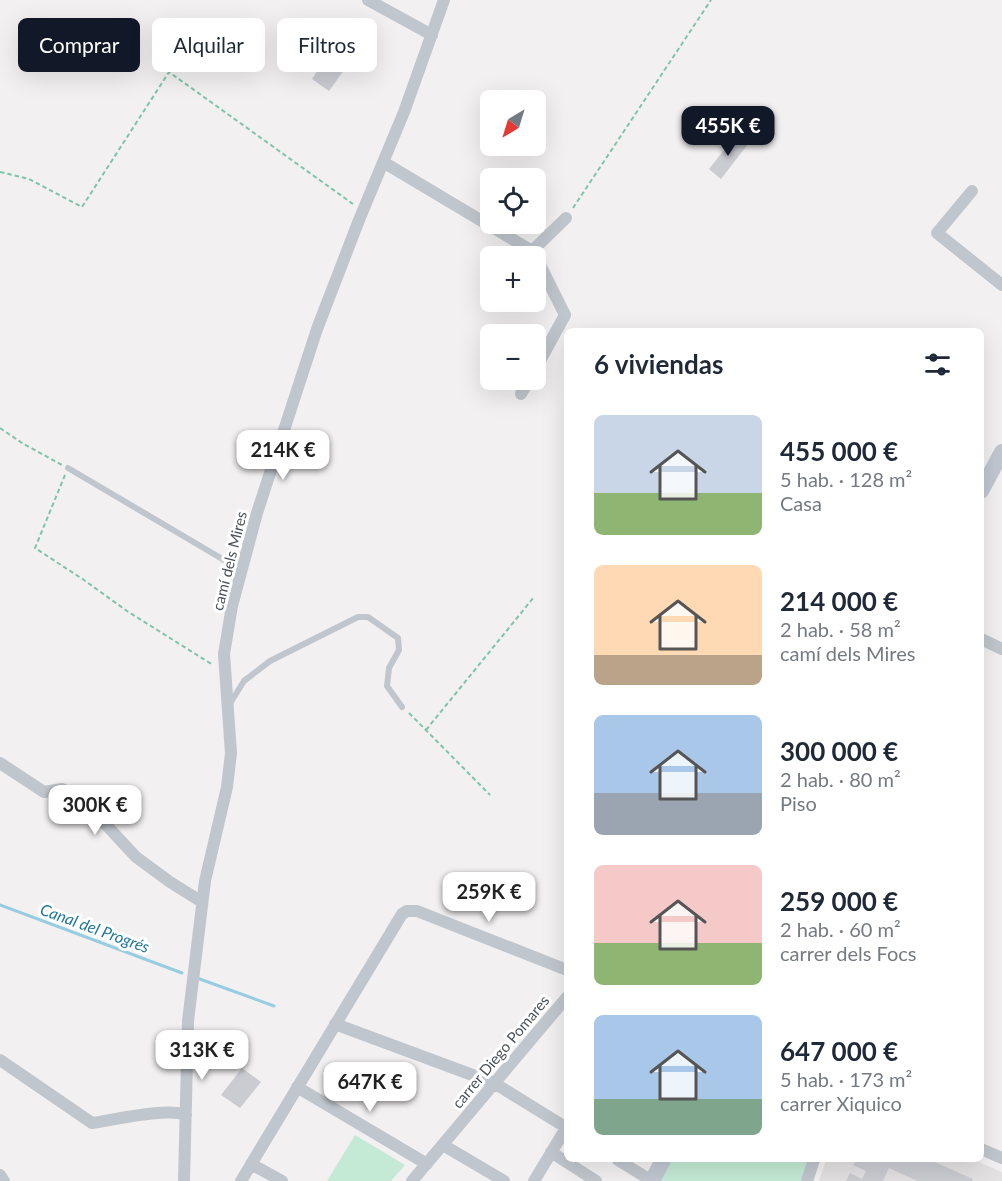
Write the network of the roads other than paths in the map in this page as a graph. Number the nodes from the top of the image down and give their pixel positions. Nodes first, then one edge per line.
1 (368, 0) edge
2 (444, 0) edge
3 (432, 35) junction
4 (383, 162) junction
5 (972, 191) dead end
6 (566, 218) road end
7 (519, 246) edge
8 (542, 246) edge
9 (546, 278) edge
10 (1002, 285) edge
11 (546, 350) edge
12 (523, 390) edge
13 (521, 394) dead end
14 (1002, 452) edge
15 (68, 468) road end
16 (984, 486) edge
17 (241, 570) junction
18 (984, 640) edge
19 (1002, 649) edge
20 (402, 707) road end
21 (227, 708) junction
22 (0, 763) edge
23 (202, 902) junction
24 (564, 969) edge
25 (564, 1001) edge
26 (335, 1024) junction
27 (0, 1060) edge
28 (494, 1083) junction
29 (297, 1087) junction
30 (186, 1115) junction
31 (564, 1126) edge
32 (564, 1132) edge
33 (443, 1145) junction
34 (984, 1150) edge
35 (551, 1152) junction
36 (1002, 1158) edge
37 (564, 1160) edge
38 (567, 1162) edge
39 (621, 1162) edge
40 (662, 1162) edge
41 (813, 1162) edge
42 (251, 1164) junction
43 (427, 1164) junction
44 (0, 1175) edge
45 (4, 1181) edge
46 (184, 1181) edge
47 (241, 1181) edge
48 (282, 1181) edge
49 (412, 1181) edge
50 (504, 1181) edge
51 (534, 1181) edge
52 (596, 1181) edge
53 (652, 1181) edge
54 (807, 1181) edge

1 - 3 street
2 - 3 street, camí dels Mires
3 - 4 street, camí dels Mires
4 - 7 street
4 - 17 street, camí dels Mires
5 - 10 street
6 - 8 street
9 - 11 street
12 - 13 street
14 - 16 main road
15 - 17 lane
17 - 21 street, camí dels Mires
18 - 19 street
20 - 21 lane
21 - 23 street, camí dels Mires
22 - 23 street
23 - 30 street, camí dels Mires
24 - 26 street
25 - 28 street, carrer Diego Pomares
26 - 28 street
26 - 29 street
27 - 30 street
28 - 31 street
28 - 33 street, carrer Diego Pomares
29 - 42 street
29 - 43 street
30 - 46 street, camí dels Mires
32 - 35 street
33 - 43 street, carrer Diego Pomares
33 - 50 street
34 - 36 street
35 - 37 street
35 - 51 street
38 - 52 street
39 - 53 street
40 - 53 main road
41 - 54 street
42 - 47 street
42 - 48 street
43 - 49 street, carrer Diego Pomares
44 - 45 street

